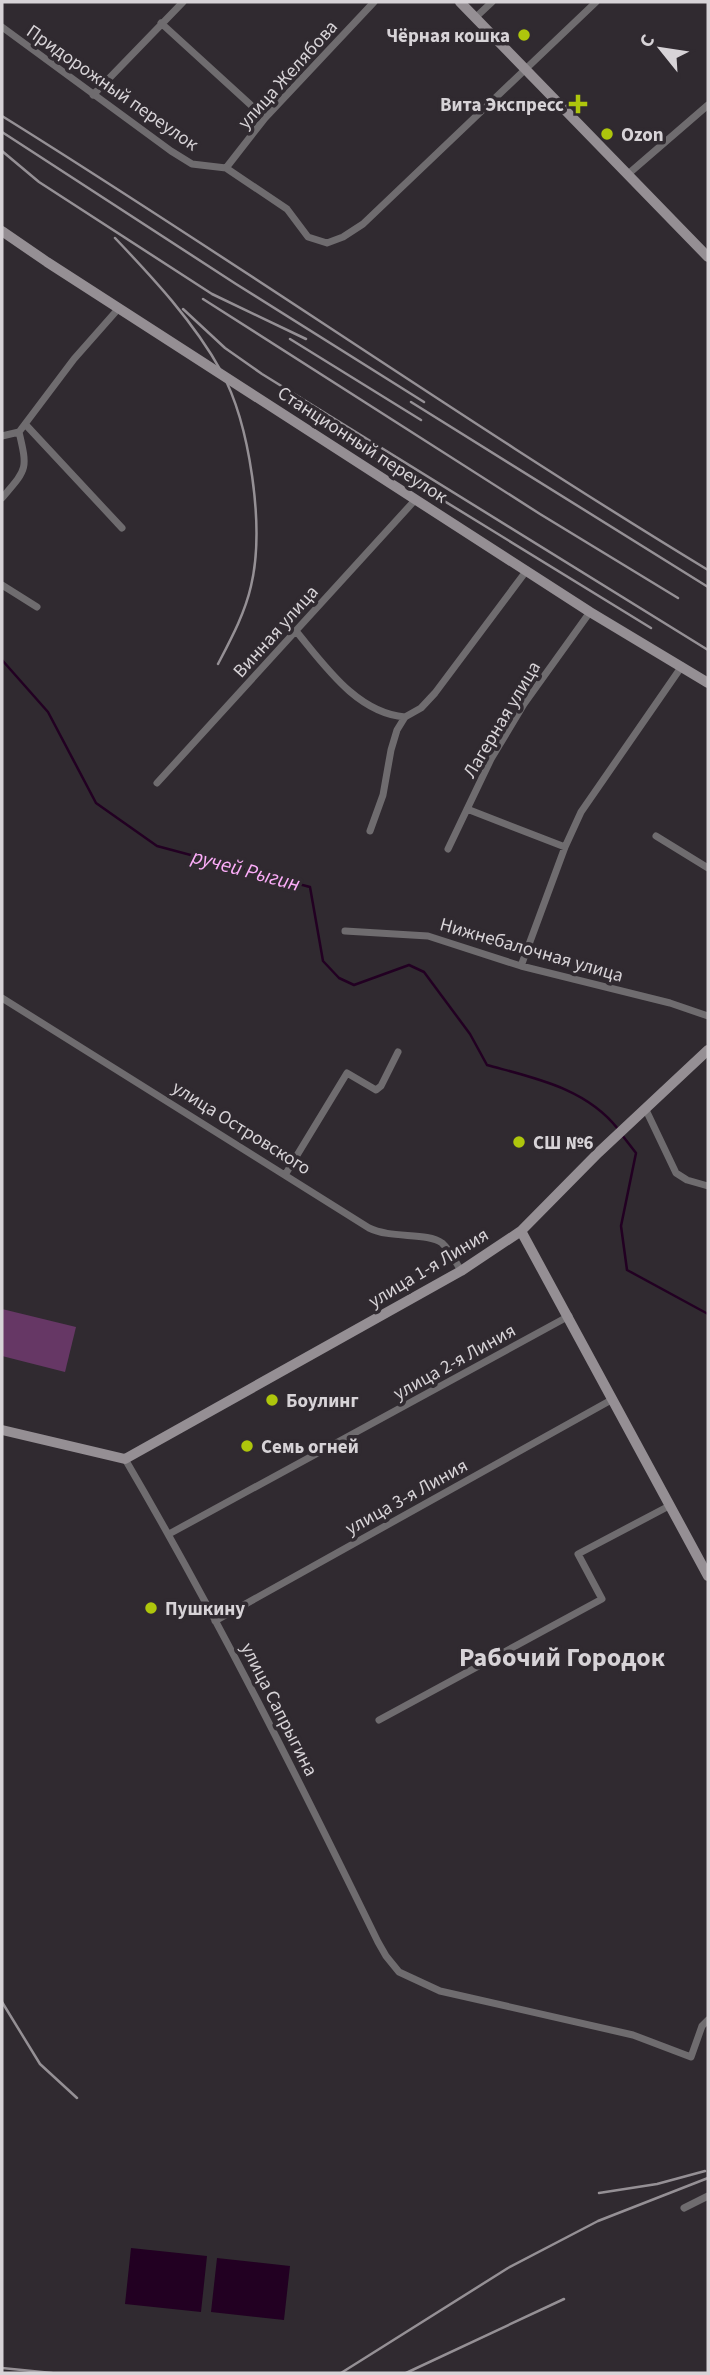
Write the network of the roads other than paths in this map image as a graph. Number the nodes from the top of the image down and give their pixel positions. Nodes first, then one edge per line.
1 (183, 2) edge
2 (374, 2) edge
3 (460, 2) edge
4 (492, 2) edge
5 (596, 2) edge
6 (476, 17) junction
7 (162, 23) junction
8 (2, 27) edge
9 (526, 69) junction
10 (93, 94) junction
11 (708, 105) edge
12 (265, 118) junction
13 (226, 168) junction
14 (626, 175) junction
15 (2, 231) edge
16 (708, 257) edge
17 (119, 308) junction
18 (26, 425) junction
19 (19, 432) junction
20 (2, 436) edge
21 (2, 498) edge
22 (416, 499) junction
23 (122, 528) dead end
24 (527, 570) junction
25 (2, 585) edge
26 (37, 607) dead end
27 (590, 612) junction
28 (296, 631) junction
29 (682, 666) junction
30 (708, 683) edge
31 (405, 717) junction
32 (157, 783) dead end
33 (467, 809) junction
34 (370, 831) dead end
35 (656, 836) dead end
36 (565, 848) junction
37 (448, 849) dead end
38 (708, 867) edge
39 (345, 931) dead end
40 (521, 967) junction
41 (2, 998) edge
42 (708, 1016) edge
43 (708, 1050) edge
44 (398, 1052) dead end
45 (646, 1110) junction
46 (285, 1175) junction
47 (708, 1186) edge
48 (521, 1231) junction
49 (461, 1271) junction
50 (569, 1316) junction
51 (613, 1399) junction
52 (2, 1430) edge
53 (125, 1459) junction
54 (668, 1506) junction
55 (169, 1534) junction
56 (708, 1576) edge
57 (215, 1621) junction
58 (379, 1720) dead end
59 (708, 2020) edge
60 (708, 2196) edge
61 (684, 2208) dead end

1 - 7 street
2 - 12 street, улица Желябова
3 - 6 street
4 - 6 street
5 - 9 street
6 - 9 street
7 - 10 street
7 - 12 street
8 - 10 street, Придорожный переулок
9 - 13 street, Придорожный переулок
9 - 14 street
10 - 13 street, Придорожный переулок
11 - 14 street
12 - 13 street, улица Желябова
14 - 16 street
15 - 17 street, Станционный переулок
17 - 18 street
17 - 22 street, Станционный переулок
18 - 19 street
18 - 23 street
19 - 20 street
19 - 21 street
22 - 24 street, Станционный переулок
22 - 28 street, Винная улица
24 - 27 street, Станционный переулок
24 - 31 street
25 - 26 street
27 - 29 street, Станционный переулок
27 - 33 street, Лагерная улица
28 - 31 street
28 - 32 street, Винная улица
29 - 30 street, Станционный переулок
29 - 36 street
31 - 34 street
33 - 36 street
33 - 37 street, Лагерная улица
35 - 38 street
36 - 40 street
39 - 40 street, Нижнебалочная улица
40 - 42 street, Нижнебалочная улица
41 - 46 street, улица Островского
43 - 45 street, улица 1-я Линия
44 - 46 street
45 - 47 street
45 - 48 street, улица 1-я Линия
46 - 49 street, улица Островского
48 - 49 street, улица 1-я Линия
48 - 50 street
49 - 53 street, улица 1-я Линия
50 - 51 street
50 - 55 street, улица 2-я Линия
51 - 54 street
51 - 57 street, улица 3-я Линия
52 - 53 street
53 - 55 street, улица Сапрыгина
54 - 56 street
54 - 58 street
55 - 57 street, улица Сапрыгина
57 - 59 street, улица Сапрыгина
60 - 61 street

